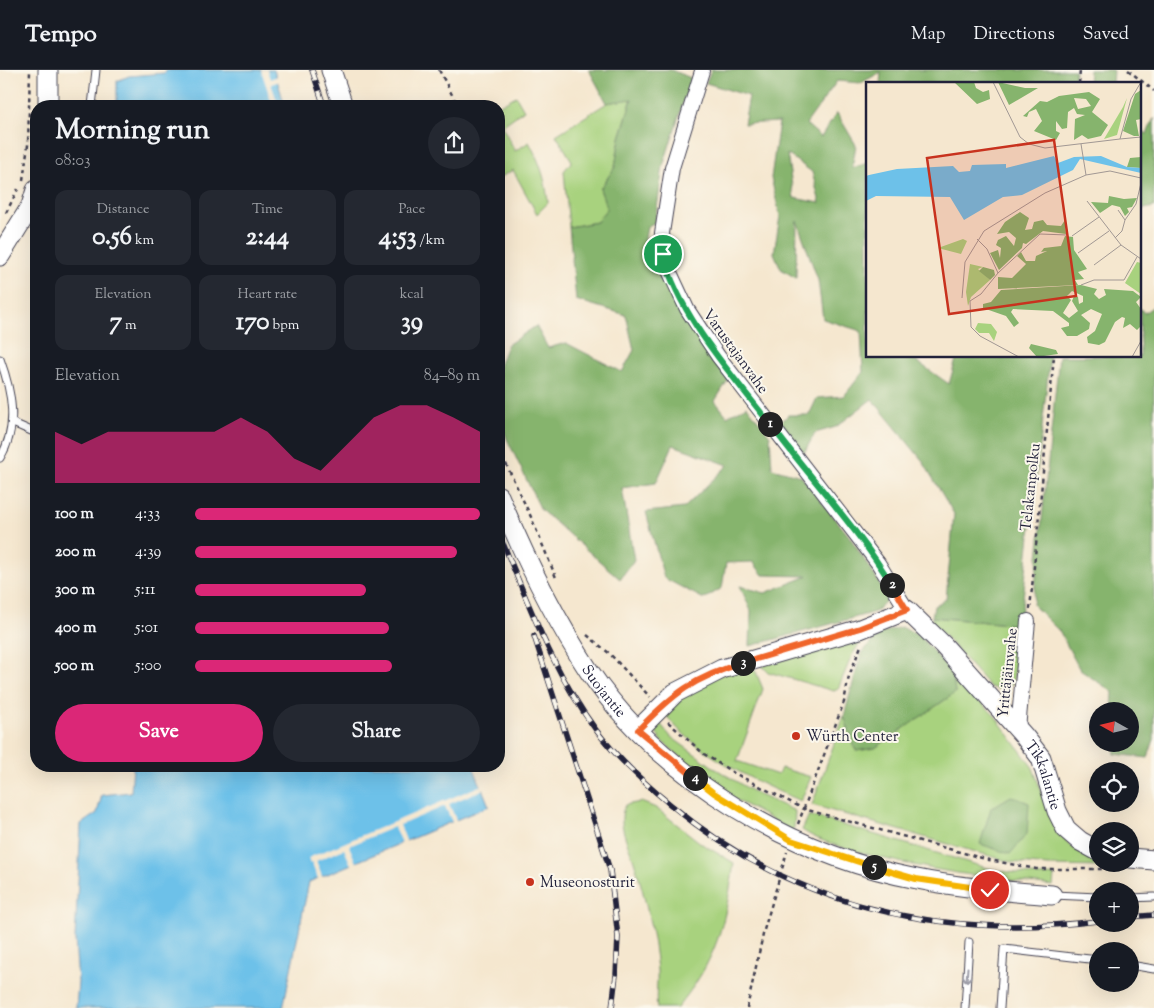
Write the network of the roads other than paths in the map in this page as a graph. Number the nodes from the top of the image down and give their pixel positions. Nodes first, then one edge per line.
1 (48, 70) edge
2 (96, 70) edge
3 (331, 70) edge
4 (702, 72) dead end
5 (48, 100) edge
6 (93, 100) edge
7 (341, 100) edge
8 (30, 208) edge
9 (0, 256) edge
10 (0, 360) edge
11 (13, 423) junction
12 (30, 430) edge
13 (0, 458) edge
14 (505, 509) edge
15 (907, 610) junction
16 (1028, 621) road end
17 (1018, 729) junction
18 (638, 730) junction
19 (1089, 846) edge
20 (1052, 896) joint
21 (1089, 897) edge
22 (1154, 897) edge
23 (1139, 898) edge
24 (969, 942) dead end
25 (1089, 959) edge
26 (1139, 966) edge
27 (1154, 969) edge
28 (964, 1008) edge
29 (1000, 1008) edge

1 - 5 street
2 - 6 lane
3 - 7 street
4 - 15 street, Varustajanvahe
8 - 9 street
10 - 11 lane
11 - 12 lane
11 - 13 lane
14 - 18 street, Suojantie
15 - 17 street, Tikkalantie
15 - 18 street
16 - 17 street, Yrittäjäinvahe
17 - 19 street, Tikkalantie
18 - 20 street, Suojantie
20 - 21 lane, Suojantie
22 - 23 lane
24 -> 28 lane
25 - 29 lane
26 - 27 lane

